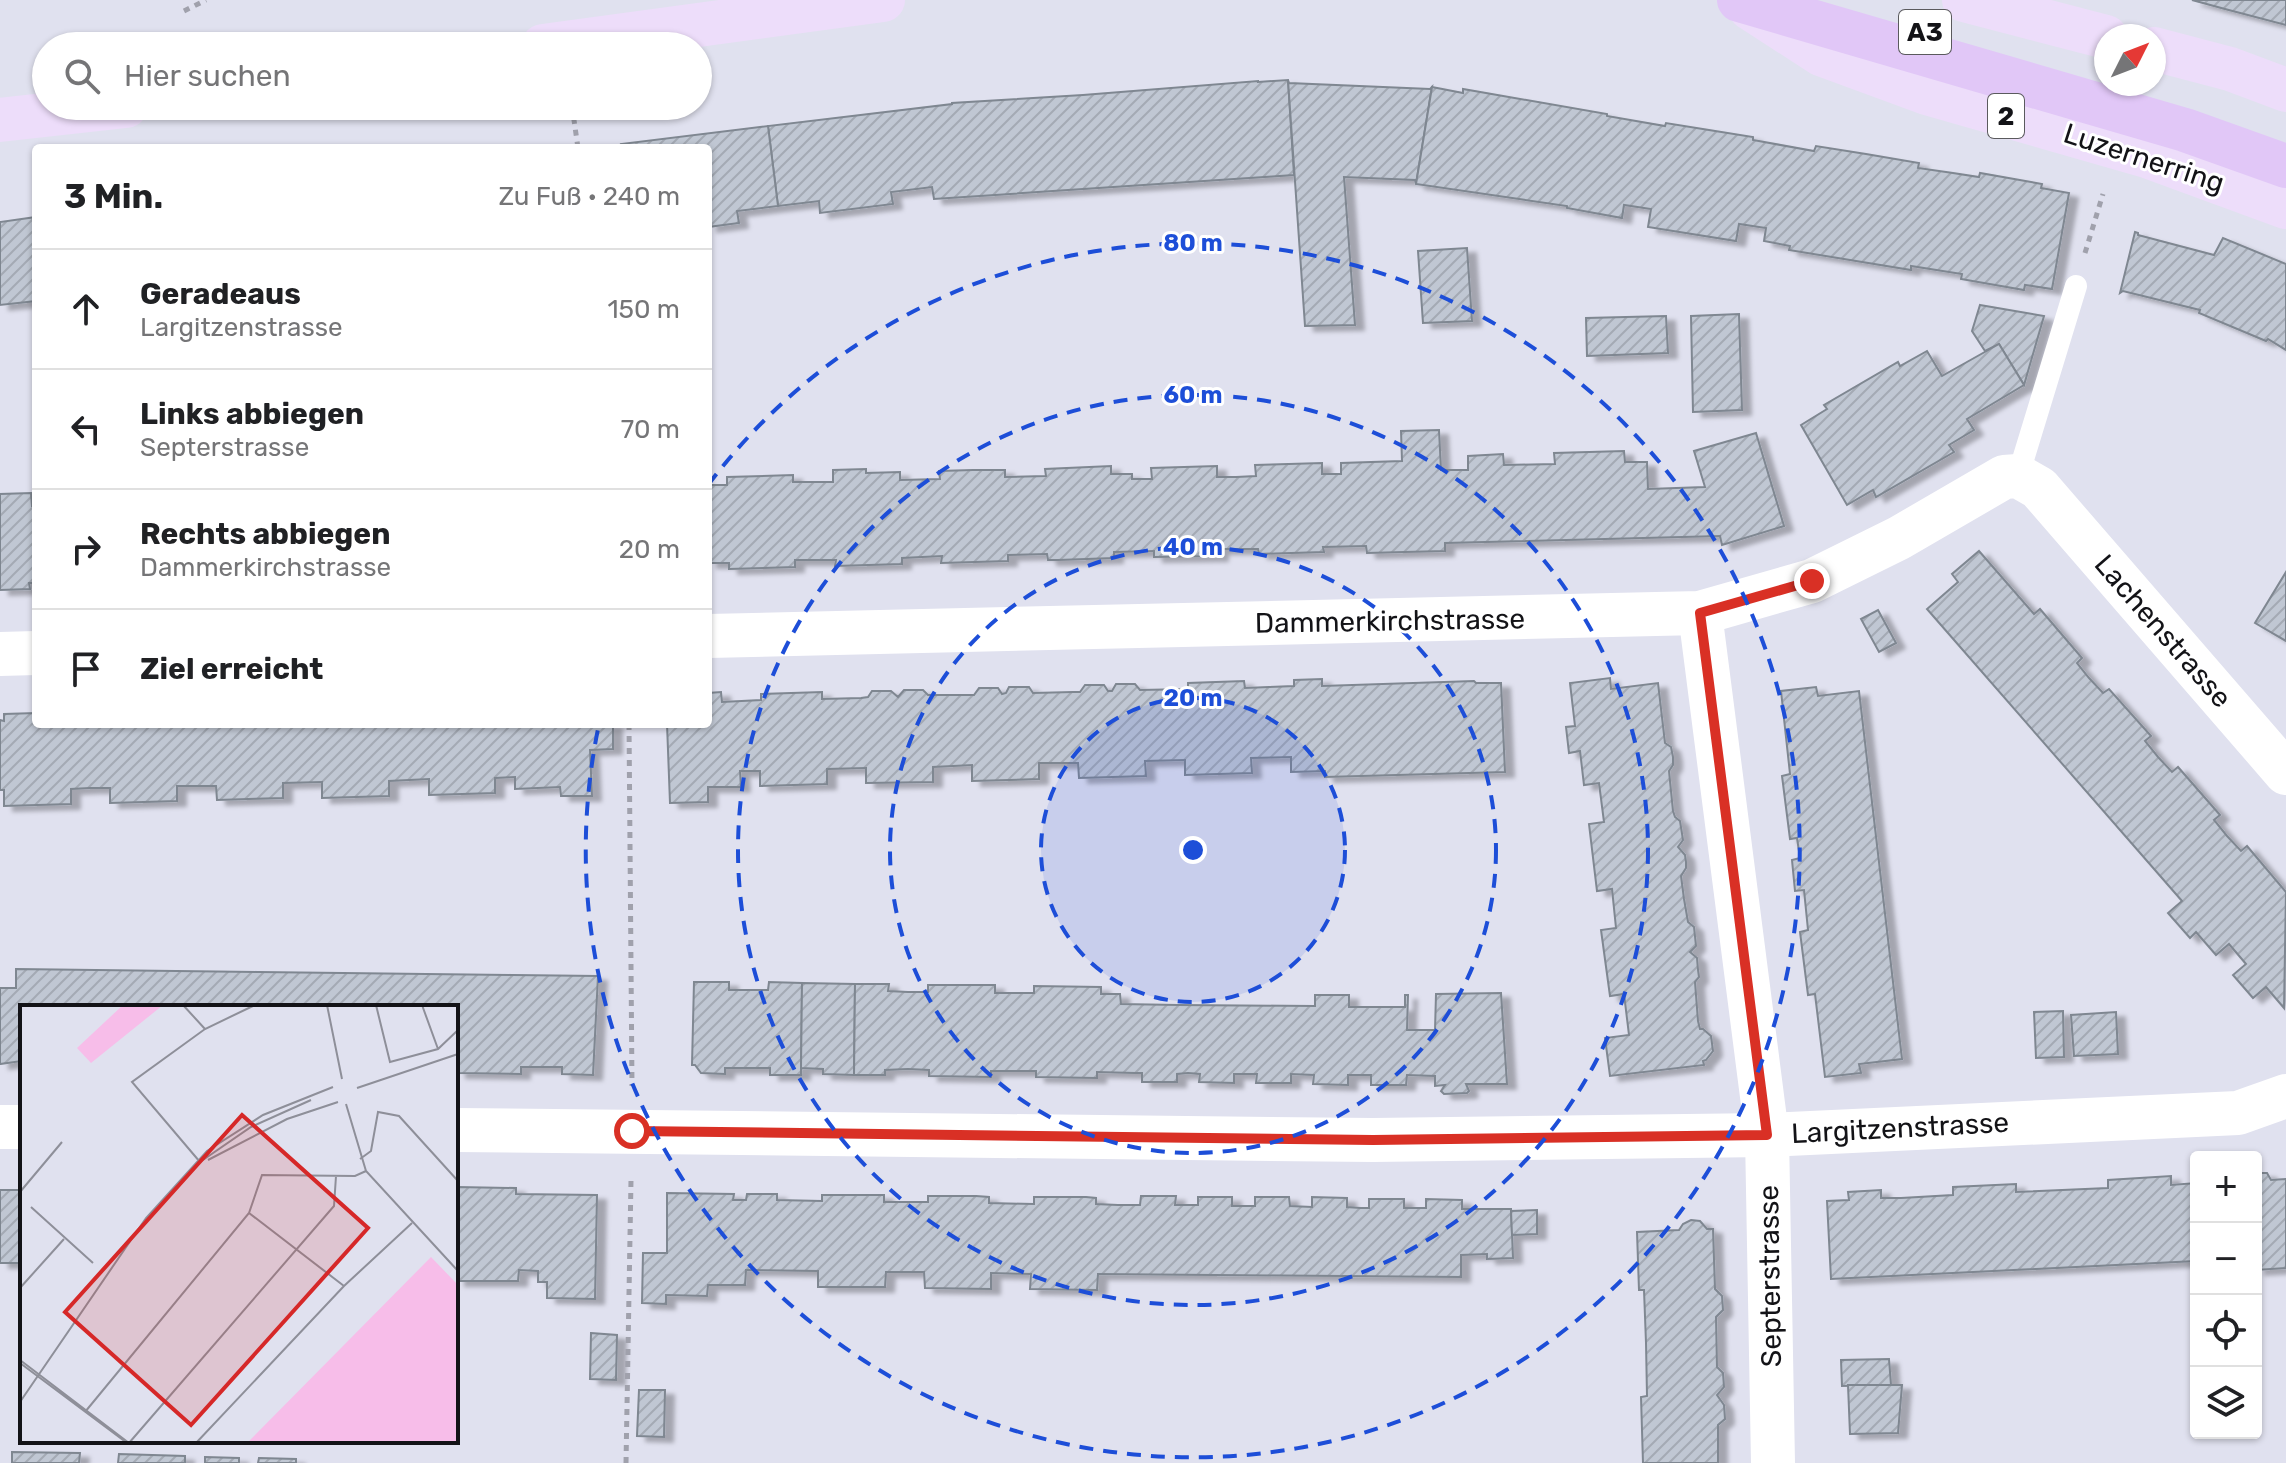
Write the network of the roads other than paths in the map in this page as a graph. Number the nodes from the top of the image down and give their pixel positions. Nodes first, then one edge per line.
1 (883, 0) edge
2 (1739, 0) edge
3 (1964, 0) edge
4 (646, 32) edge
5 (2094, 34) edge
6 (2166, 52) edge
7 (2094, 75) edge
8 (2286, 90) edge
9 (2160, 96) edge
10 (32, 116) edge
11 (0, 120) edge
12 (2286, 137) edge
13 (2286, 166) edge
14 (2286, 207) edge
15 (2076, 286) road end
16 (2029, 482) junction
17 (1700, 613) junction
18 (712, 636) edge
19 (32, 653) edge
20 (0, 654) edge
21 (2286, 773) edge
22 (2286, 1096) edge
23 (458, 1130) edge
24 (1767, 1135) junction
25 (1773, 1463) edge

1 - 4 main road
2 - 7 highway, A3
2 - 13 highway, A3
2 - 14 main road, Luzernerring / 2
3 - 5 main road
6 - 8 main road
9 - 12 highway
10 - 11 main road
15 - 16 lane
16 - 17 street, Dammerkirchstrasse
16 - 21 street, Lachenstrasse
17 - 18 street, Dammerkirchstrasse
17 - 24 street, Septerstrasse
19 - 20 street
22 - 24 street, Largitzenstrasse
23 - 24 street, Largitzenstrasse
24 - 25 street, Septerstrasse

